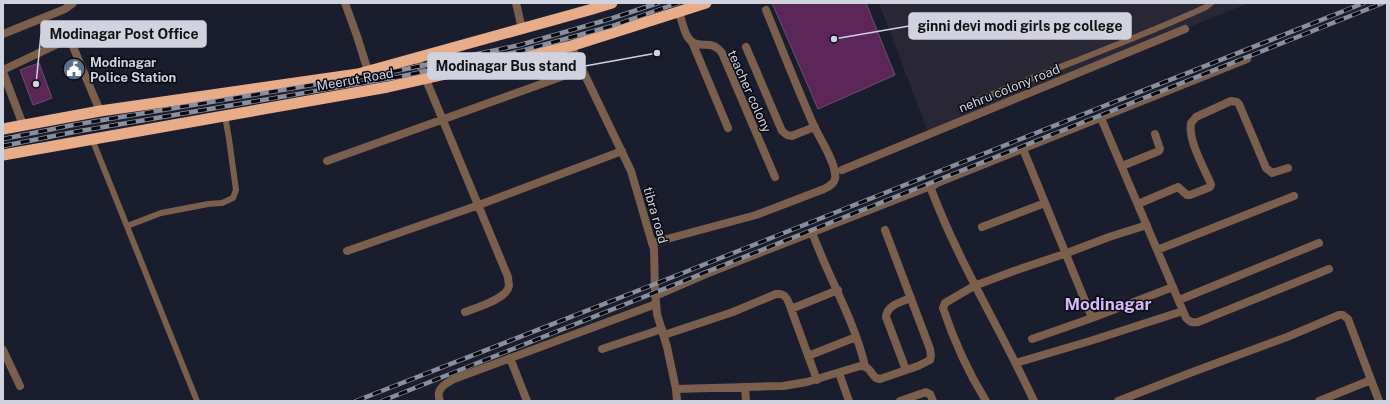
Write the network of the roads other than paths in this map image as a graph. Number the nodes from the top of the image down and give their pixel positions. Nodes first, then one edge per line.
1 (73, 3) edge
2 (345, 3) edge
3 (516, 3) edge
4 (612, 3) edge
5 (706, 3) edge
6 (1211, 3) edge
7 (588, 7) edge
8 (766, 10) dead end
9 (679, 12) junction
10 (522, 29) junction
11 (1185, 29) dead end
12 (3, 34) edge
13 (692, 42) junction
14 (572, 46) junction
15 (746, 47) dead end
16 (416, 58) junction
17 (1247, 59) dead end
18 (583, 69) junction
19 (3, 71) edge
20 (368, 71) junction
21 (426, 79) junction
22 (974, 102) dead end
23 (100, 111) junction
24 (224, 116) junction
25 (1101, 118) junction
26 (443, 120) junction
27 (23, 125) junction
28 (815, 127) junction
29 (728, 128) dead end
30 (3, 129) edge
31 (1155, 134) dead end
32 (92, 139) junction
33 (1023, 149) junction
34 (622, 151) junction
35 (3, 155) edge
36 (327, 162) dead end
37 (1122, 166) junction
38 (1288, 168) dead end
39 (842, 170) dead end
40 (775, 177) dead end
41 (930, 188) junction
42 (1294, 196) dead end
43 (1045, 202) junction
44 (1138, 204) junction
45 (479, 205) junction
46 (1147, 225) junction
47 (127, 226) junction
48 (982, 227) dead end
49 (885, 230) dead end
50 (812, 232) junction
51 (652, 242) junction
52 (1319, 243) dead end
53 (1158, 250) junction
54 (347, 251) dead end
55 (1067, 253) junction
56 (1329, 269) dead end
57 (974, 286) junction
58 (1174, 287) junction
59 (838, 290) junction
60 (910, 298) junction
61 (656, 300) junction
62 (1179, 300) junction
63 (791, 309) junction
64 (1183, 311) junction
65 (465, 312) dead end
66 (1092, 318) junction
67 (663, 332) junction
68 (856, 337) junction
69 (1032, 339) dead end
70 (602, 349) dead end
71 (3, 350) edge
72 (808, 356) junction
73 (510, 358) junction
74 (1016, 362) junction
75 (865, 366) junction
76 (906, 370) junction
77 (839, 373) junction
78 (817, 380) junction
79 (1371, 380) junction
80 (20, 386) dead end
81 (745, 387) junction
82 (676, 389) junction
83 (1127, 399) edge
84 (197, 401) edge
85 (440, 401) edge
86 (527, 401) edge
87 (677, 401) edge
88 (746, 401) edge
89 (848, 401) edge
90 (900, 401) edge
91 (933, 401) edge
92 (986, 401) edge
93 (1034, 401) edge
94 (1118, 401) edge
95 (1319, 401) edge
96 (1379, 401) edge

1 - 12 street
2 - 20 street
3 - 10 street
4 - 7 highway, Meerut Road
5 - 9 highway, Meerut Road
6 - 22 lane
7 - 10 highway, Meerut Road
8 - 28 street
9 - 13 street
9 - 14 highway, Meerut Road
10 - 16 highway, Meerut Road
11 - 39 street, nehru colony road
13 - 29 street
13 - 40 street, teacher colony
14 - 18 street, tibra road
14 - 21 highway, Meerut Road
15 - 28 street
16 - 20 highway, Meerut Road
16 - 21 street
17 - 25 street
18 - 26 street
18 - 34 street, tibra road
19 - 23 street
19 - 27 street
20 - 23 highway, Meerut Road
21 - 24 highway, Meerut Road
21 - 26 street
23 - 27 highway, Meerut Road
24 - 32 highway, Meerut Road
24 - 47 lane
25 - 33 street
25 - 37 street
26 - 36 street
26 - 45 street
27 - 30 highway, Meerut Road
28 - 51 street
31 - 37 street
32 - 35 highway, Meerut Road
32 - 47 lane
33 - 41 street
33 - 43 street
34 - 45 street
34 - 51 street, tibra road
37 - 44 street
38 - 44 street
41 - 50 street
41 - 57 street
42 - 53 street
43 - 48 street
43 - 55 street
44 - 46 street
45 - 54 street
45 - 65 street
46 - 53 street
46 - 55 street
47 - 84 lane
49 - 60 street
50 - 59 street
50 - 61 street
51 - 61 street, tibra road
52 - 62 street
53 - 58 street
55 - 57 street
55 - 66 street
56 - 64 street
57 - 74 street
57 - 92 street
58 - 62 street
58 - 66 street
59 - 63 street
59 - 68 street
60 - 76 street
60 - 76 street
61 - 67 street, tibra road
61 - 73 street
62 - 64 street
63 - 67 street
63 - 72 street
64 - 74 street
66 - 69 street
67 - 70 street
67 - 82 street, tibra road
68 - 72 street
68 - 75 street
71 - 80 street
72 - 78 street
73 - 85 street
73 - 86 street
74 - 93 street
75 - 76 street
75 - 77 street
77 - 78 street
77 - 89 street
78 - 81 street
79 - 83 street
79 - 95 street
79 - 96 street
81 - 82 street
81 - 88 street
82 - 87 street, tibra road
83 - 94 street
90 - 91 street

